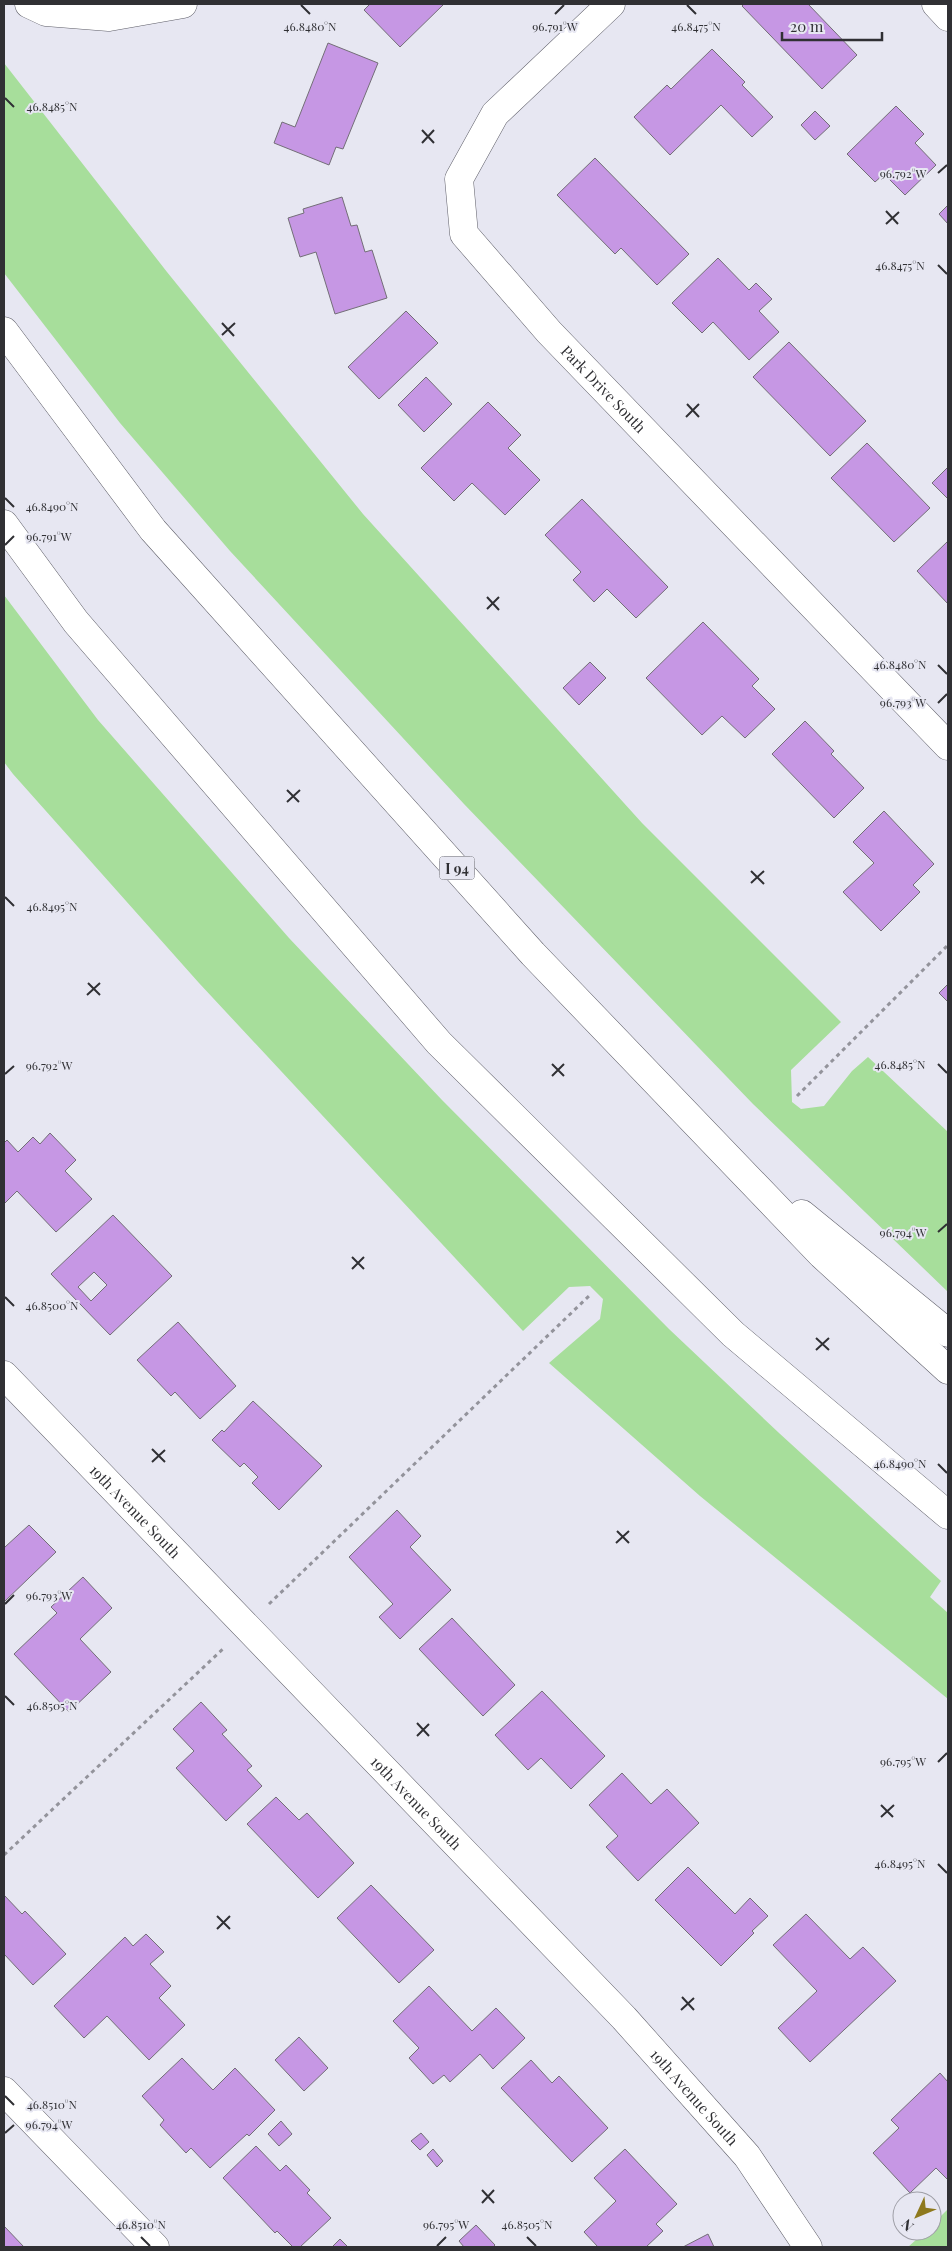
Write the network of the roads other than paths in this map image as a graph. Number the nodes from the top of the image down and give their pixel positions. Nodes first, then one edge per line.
1 (29, 4) edge
2 (182, 4) edge
3 (611, 4) edge
4 (936, 4) edge
5 (948, 17) edge
6 (4, 331) edge
7 (4, 524) edge
8 (948, 746) edge
9 (714, 1142) junction
10 (948, 1332) edge
11 (948, 1370) edge
12 (4, 1375) edge
13 (944, 1512) edge
14 (4, 2092) edge
15 (155, 2247) edge
16 (808, 2247) edge

1 - 2 main road
3 - 8 main road, Park Drive South
4 - 5 main road
6 - 9 main road, I 94
7 - 13 main road
9 - 10 main road
9 - 11 main road, I 94
12 - 16 main road, 19th Avenue South
14 - 15 main road

